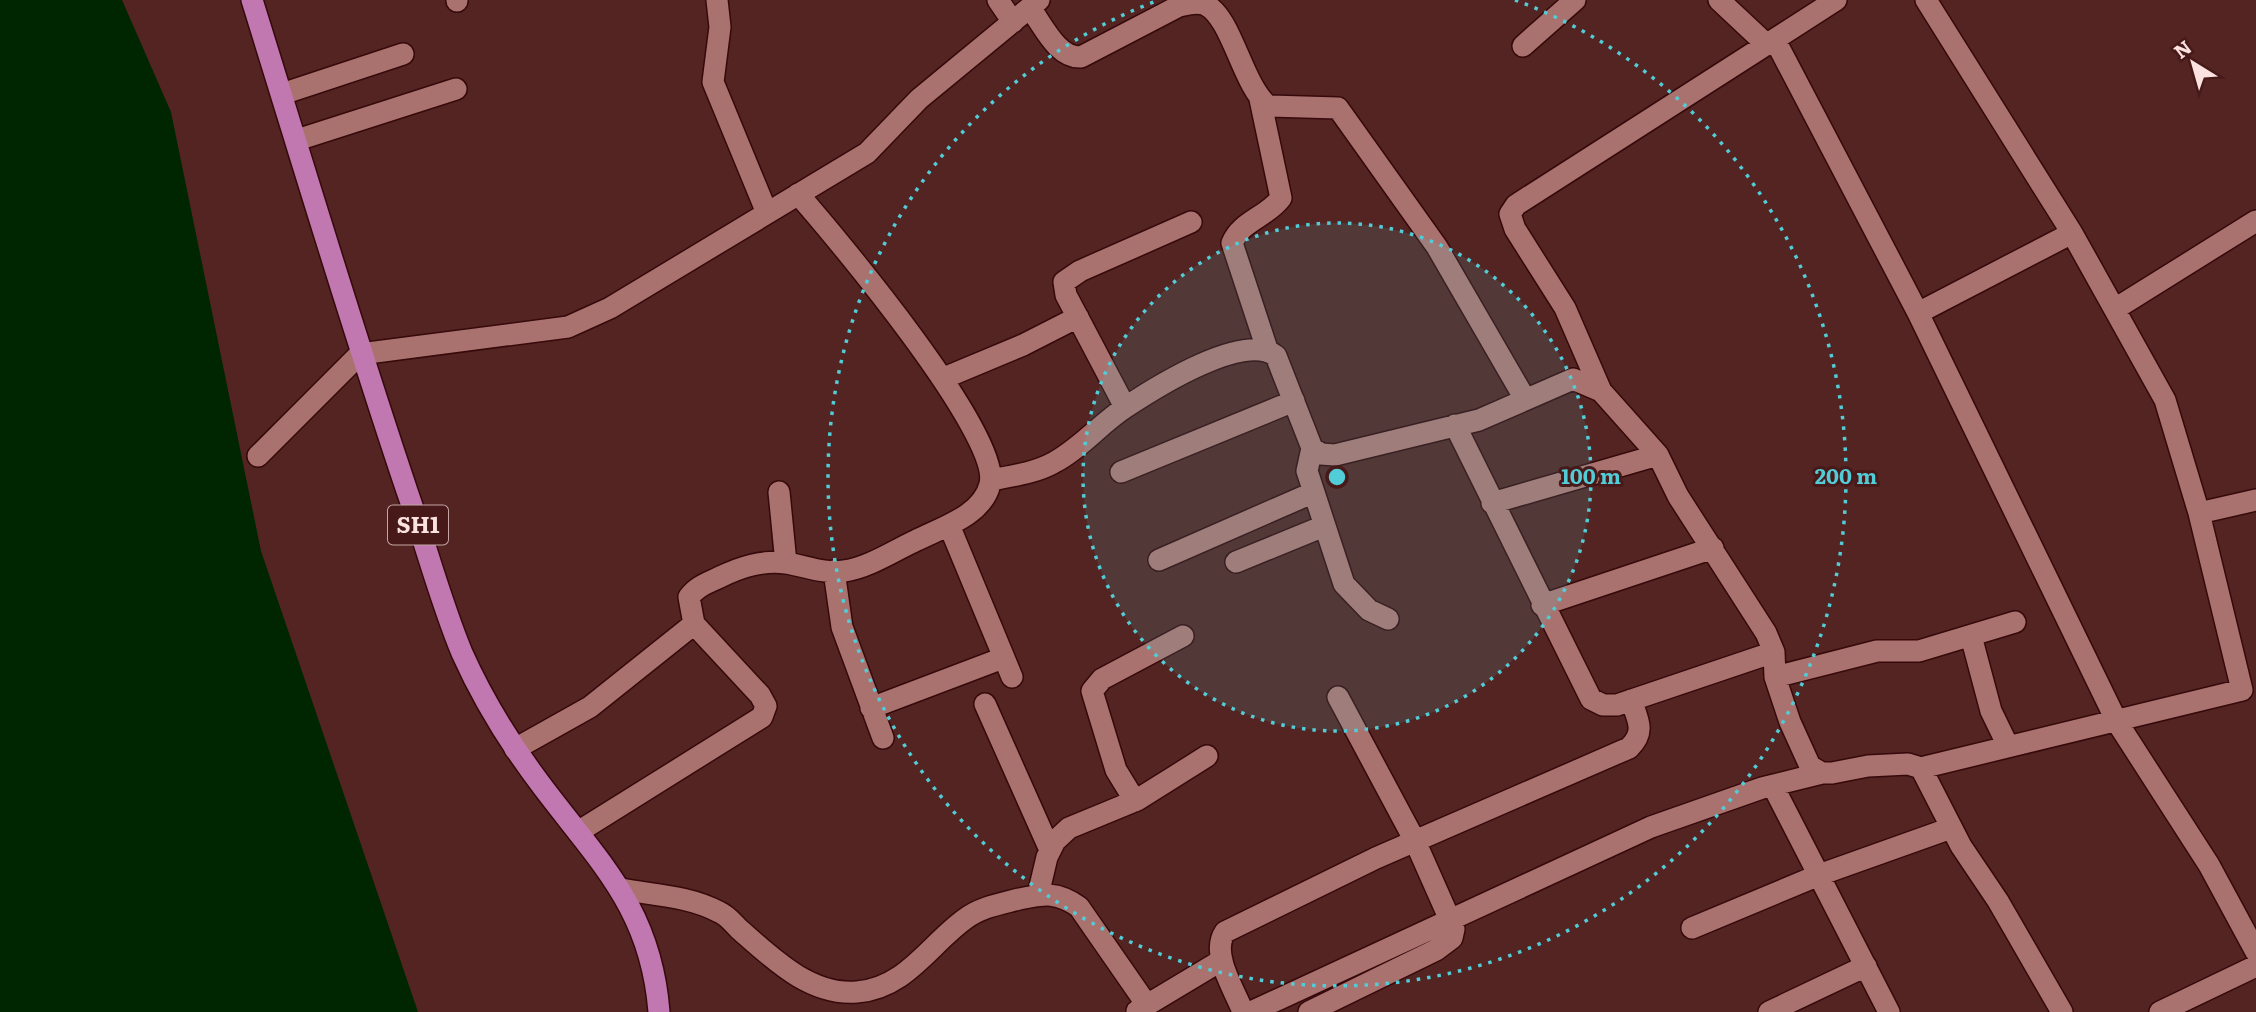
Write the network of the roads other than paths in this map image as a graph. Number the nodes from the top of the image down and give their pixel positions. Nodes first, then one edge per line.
1 (252, 0) edge
2 (717, 0) edge
3 (998, 0) edge
4 (1575, 0) edge
5 (1719, 0) edge
6 (1926, 0) edge
7 (1830, 1) edge
8 (1035, 4) edge
9 (1013, 22) junction
10 (1771, 43) junction
11 (1523, 46) dead end
12 (403, 54) dead end
13 (456, 89) dead end
14 (282, 94) junction
15 (1260, 99) junction
16 (297, 140) junction
17 (798, 194) junction
18 (767, 213) junction
19 (2256, 221) edge
20 (1191, 222) dead end
21 (2072, 233) junction
22 (2115, 309) junction
23 (1918, 313) junction
24 (1078, 317) junction
25 (1267, 349) junction
26 (360, 354) junction
27 (944, 378) junction
28 (1601, 391) junction
29 (1525, 398) junction
30 (1294, 401) junction
31 (1125, 407) junction
32 (1455, 425) junction
33 (1312, 448) junction
34 (1658, 455) junction
35 (258, 456) dead end
36 (1121, 472) dead end
37 (991, 480) junction
38 (779, 492) dead end
39 (1312, 493) junction
40 (2256, 500) edge
41 (1492, 503) junction
42 (2199, 513) junction
43 (948, 525) junction
44 (1324, 526) junction
45 (1713, 548) junction
46 (1159, 560) dead end
47 (1236, 562) dead end
48 (786, 563) junction
49 (834, 571) junction
50 (1542, 605) junction
51 (1388, 619) dead end
52 (2015, 622) dead end
53 (694, 624) junction
54 (1183, 636) dead end
55 (1971, 636) junction
56 (1774, 652) junction
57 (1775, 677) junction
58 (2249, 688) edge
59 (1338, 697) dead end
60 (1631, 700) junction
61 (985, 704) dead end
62 (871, 708) junction
63 (2117, 722) junction
64 (883, 738) dead end
65 (2008, 747) junction
66 (515, 749) junction
67 (1207, 756) dead end
68 (1921, 768) junction
69 (1822, 773) junction
70 (1773, 786) junction
71 (1135, 801) junction
72 (1951, 828) junction
73 (578, 832) junction
74 (1415, 841) junction
75 (1050, 850) junction
76 (1819, 875) junction
77 (621, 889) junction
78 (1038, 895) junction
79 (1451, 918) junction
80 (1692, 928) dead end
81 (2256, 952) edge
82 (1222, 960) junction
83 (1866, 966) junction
84 (2256, 966) edge
85 (1141, 1008) edge
86 (659, 1012) edge
87 (1243, 1012) edge
88 (1251, 1012) edge
89 (1311, 1012) edge
90 (1769, 1012) edge
91 (1889, 1012) edge
92 (2062, 1012) edge
93 (2160, 1012) edge

1 - 14 main road, SH1
2 - 18 street
3 - 9 street
4 - 11 street
5 - 10 street
6 - 21 street
7 - 10 street
8 - 9 street
8 - 15 street
9 - 17 street
10 - 23 street
10 - 28 street
12 - 14 street
13 - 16 street
14 - 16 main road, SH1
15 - 25 street
15 - 29 street
16 - 26 main road, SH1
17 - 18 street
17 - 27 street
18 - 26 street
19 - 22 street
20 - 24 street
21 - 22 street
21 - 23 street
22 - 42 street
23 - 63 street
24 - 27 street
24 - 31 street
25 - 30 street
25 - 31 street
26 - 35 street
26 - 66 main road, SH1
27 - 37 street
28 - 29 street
28 - 34 street
29 - 32 street
30 - 33 street
30 - 36 street
31 - 37 street
32 - 33 street
32 - 41 street
33 - 39 street
34 - 41 street
34 - 45 street
37 - 43 street
38 - 48 street
39 - 44 street
39 - 46 street
40 - 42 street
41 - 50 street
42 - 58 street
43 - 49 street
43 - 62 street
44 - 47 street
44 - 51 street
45 - 50 street
45 - 56 street
48 - 49 street
48 - 53 street
49 - 62 street
50 - 60 street
52 - 55 street
53 - 66 street
53 - 73 street
54 - 71 street
55 - 57 street
55 - 65 street
56 - 57 street
56 - 60 street
57 - 69 street
58 - 63 street
59 - 74 street
60 - 74 street
61 - 75 street
62 - 64 street
63 - 65 street
63 - 81 street
65 - 68 street
66 - 73 main road, SH1
67 - 71 street
68 - 69 street
68 - 72 street
69 - 70 street
70 - 76 street
70 - 79 street
71 - 75 street
72 - 76 street
72 - 92 street
73 - 77 main road, SH1
74 - 79 street
74 - 82 street
75 - 78 street
76 - 80 street
76 - 83 street
77 - 78 street
77 - 86 main road, SH1
78 - 85 street
79 - 88 street
79 - 89 street
82 - 85 street
82 - 87 street
83 - 90 street
83 - 91 street
84 - 93 street

